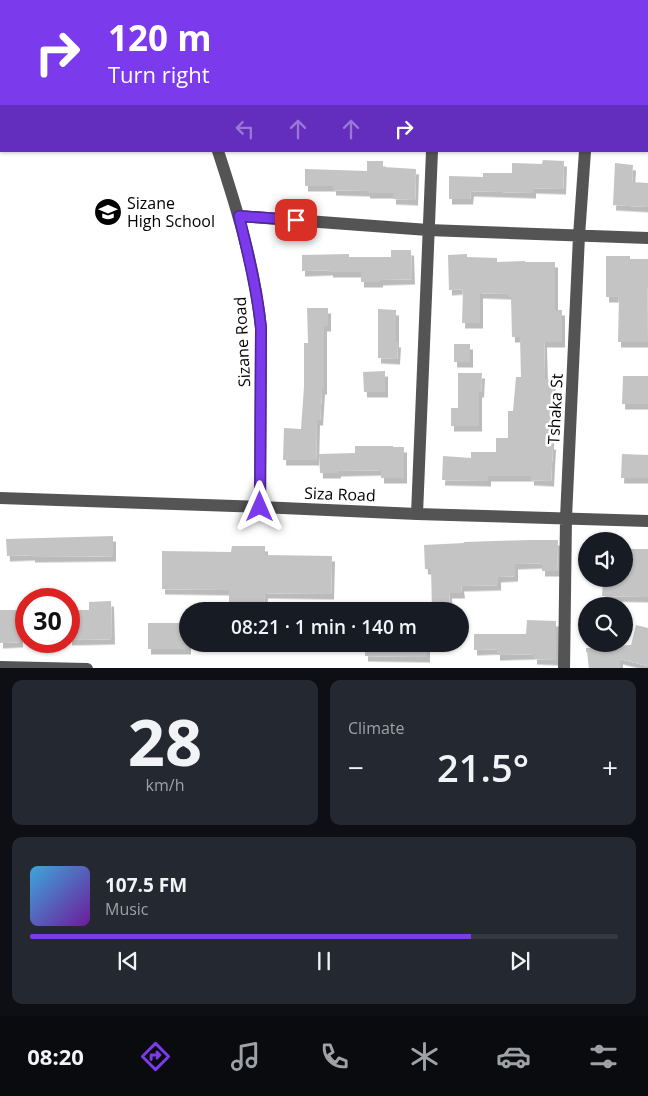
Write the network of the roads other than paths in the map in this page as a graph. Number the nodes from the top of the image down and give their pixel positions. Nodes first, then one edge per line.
1 (218, 152) edge
2 (432, 152) edge
3 (585, 152) edge
4 (239, 216) junction
5 (428, 230) junction
6 (579, 236) junction
7 (648, 238) edge
8 (0, 498) edge
9 (260, 507) junction
10 (417, 514) junction
11 (566, 518) junction
12 (648, 521) edge
13 (0, 666) edge
14 (87, 668) edge
15 (564, 668) edge

1 - 4 street, Sizane Road
2 - 5 street
3 - 6 street, Tshaka St
4 - 5 street
4 - 9 street, Sizane Road
5 - 6 street
5 - 10 street
6 - 7 street
6 - 11 street, Tshaka St
8 - 9 street, Siza Road
9 - 10 street, Siza Road
10 - 11 street, Siza Road
11 - 12 street, Siza Road
11 - 15 street, Tshaka St
13 - 14 street

